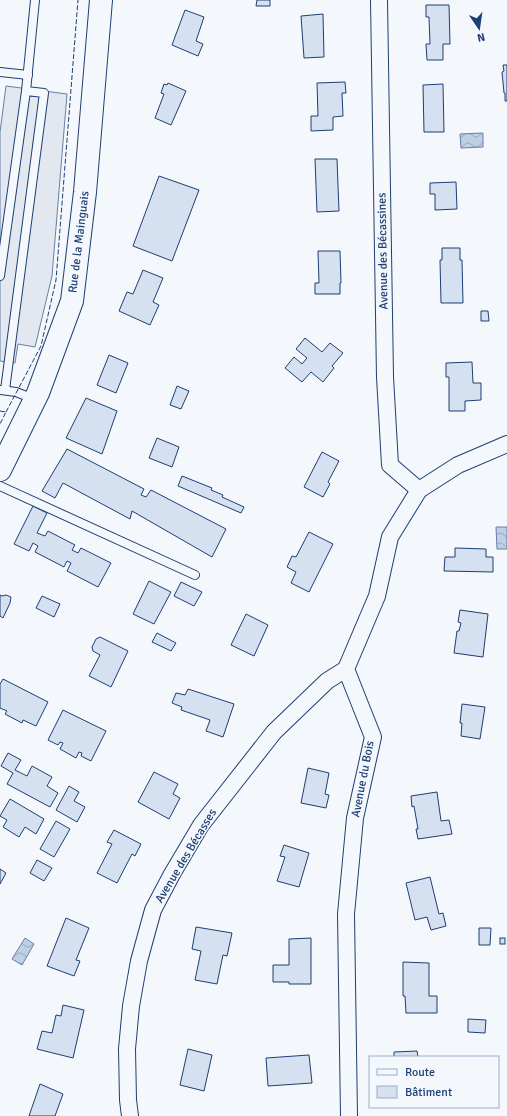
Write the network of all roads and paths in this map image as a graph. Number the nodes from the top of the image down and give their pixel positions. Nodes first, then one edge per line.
1 (35, 0) edge
2 (101, 0) edge
3 (379, 0) edge
4 (0, 72) edge
5 (28, 75) junction
6 (26, 91) junction
7 (0, 276) edge
8 (2, 390) edge
9 (34, 400) junction
10 (507, 444) edge
11 (0, 470) edge
12 (0, 486) edge
13 (419, 490) junction
14 (195, 575) dead end
15 (346, 669) junction
16 (130, 1116) edge
17 (349, 1116) edge

1 - 5 lane
2 - 9 street, Rue de la Mainguais
3 - 13 street, Avenue des Bécassines
4 - 5 lane
5 - 6 lane
6 - 7 lane
6 - 8 lane
8 - 9 lane
9 - 11 street, Rue de la Mainguais
10 - 13 street
12 - 14 lane
13 - 15 street
15 - 16 street, Avenue des Bécasses
15 - 17 street, Avenue du Bois

